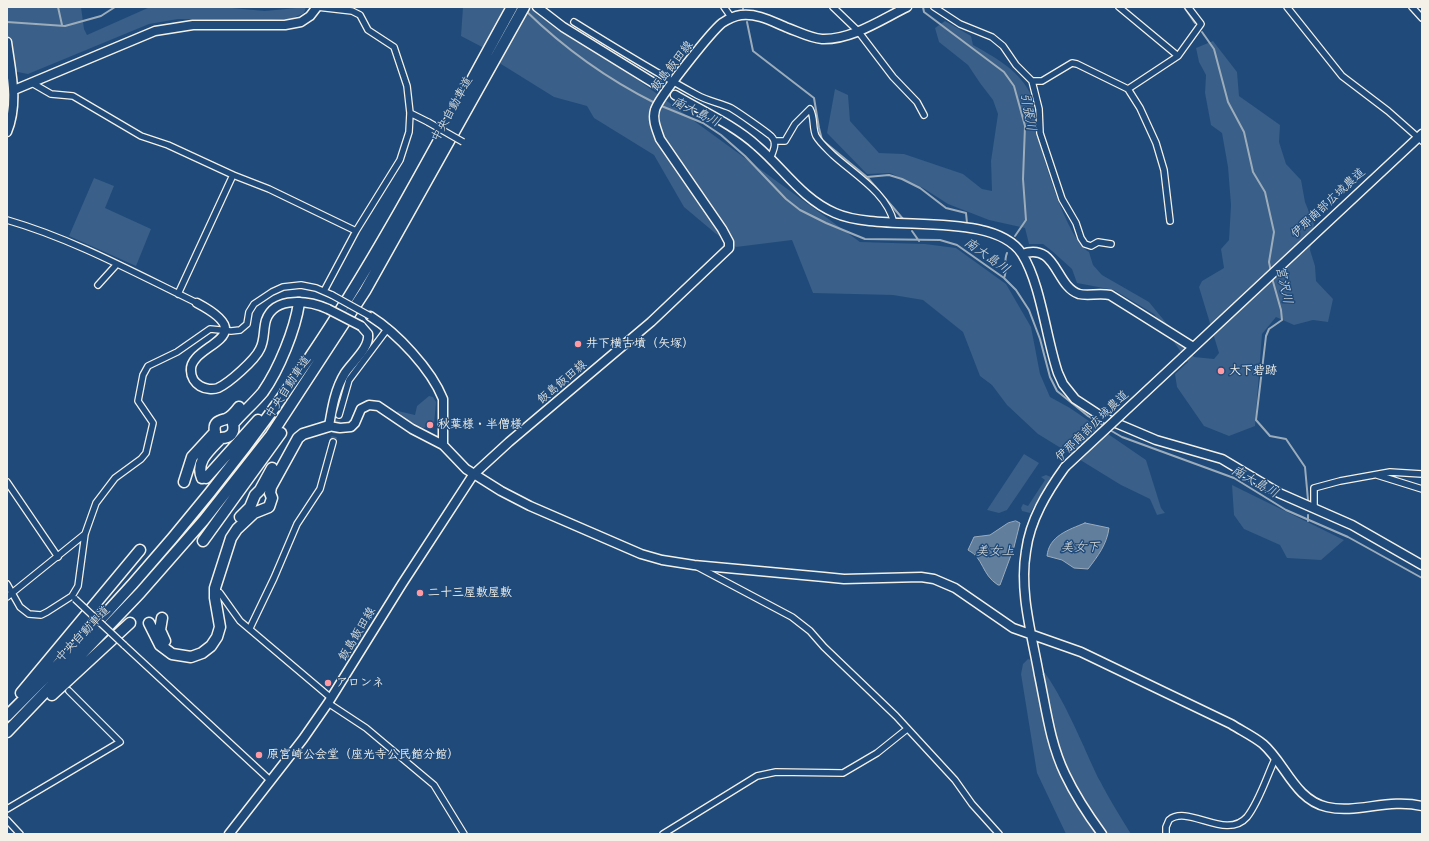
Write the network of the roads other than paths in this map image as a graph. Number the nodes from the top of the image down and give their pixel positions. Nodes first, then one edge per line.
1 (317, 7) edge
2 (512, 7) edge
3 (524, 7) edge
4 (537, 7) edge
5 (724, 7) edge
6 (833, 7) edge
7 (907, 7) edge
8 (934, 7) edge
9 (1119, 7) edge
10 (1188, 7) edge
11 (1287, 7) edge
12 (1412, 7) edge
13 (731, 17) junction
14 (1422, 18) edge
15 (574, 22) dead end
16 (858, 31) junction
17 (7, 42) edge
18 (497, 44) junction
19 (1178, 56) junction
20 (1032, 81) junction
21 (673, 82) junction
22 (32, 83) junction
23 (657, 85) tunnel mouth
24 (1128, 89) junction
25 (14, 90) junction
26 (675, 95) tunnel mouth
27 (410, 113) junction
28 (924, 115) dead end
29 (7, 132) edge
30 (1421, 137) edge
31 (463, 142) dead end
32 (775, 142) junction
33 (770, 158) junction
34 (233, 175) junction
35 (7, 220) edge
36 (1170, 221) dead end
37 (894, 223) junction
38 (356, 232) junction
39 (1111, 244) dead end
40 (1022, 254) junction
41 (117, 264) junction
42 (98, 285) dead end
43 (324, 291) junction
44 (178, 294) junction
45 (196, 303) joint
46 (299, 303) junction
47 (370, 316) joint
48 (388, 328) junction
49 (224, 330) junction
50 (1193, 347) junction
51 (325, 354) junction
52 (311, 355) junction
53 (271, 376) junction
54 (338, 415) tunnel mouth
55 (329, 426) junction
56 (333, 442) tunnel mouth
57 (443, 445) junction
58 (1422, 474) edge
59 (473, 475) junction
60 (1375, 475) junction
61 (7, 482) edge
62 (184, 482) dead end
63 (1422, 489) edge
64 (1314, 510) junction
65 (85, 534) junction
66 (203, 541) dead end
67 (140, 550) dead end
68 (58, 557) junction
69 (694, 565) junction
70 (1422, 565) edge
71 (7, 584) edge
72 (13, 593) junction
73 (220, 593) dead end
74 (7, 597) edge
75 (74, 598) junction
76 (162, 618) dead end
77 (130, 623) dead end
78 (149, 623) dead end
79 (250, 628) junction
80 (1032, 636) junction
81 (69, 691) dead end
82 (329, 701) junction
83 (7, 710) edge
84 (7, 716) edge
85 (907, 729) junction
86 (7, 733) edge
87 (1275, 759) junction
88 (271, 781) junction
89 (1422, 806) edge
90 (7, 809) edge
91 (7, 820) edge
92 (20, 834) edge
93 (229, 834) edge
94 (464, 834) edge
95 (663, 834) edge
96 (1000, 834) edge
97 (1102, 834) edge
98 (1166, 834) edge

1 - 22 street
1 - 27 street
2 - 18 highway, 中央自動車道
3 - 18 highway, 中央自動車道
4 - 23 street
5 - 13 street
6 - 16 street
7 - 16 street
8 - 20 street
9 - 19 street
10 - 19 street
11 - 30 street
12 - 14 street
13 - 16 street
13 - 21 street, 飯島飯田線
15 - 21 street
16 - 28 street
17 - 25 street
18 - 51 highway, 中央自動車道
18 - 52 highway, 中央自動車道
19 - 24 street
20 - 24 street
20 - 39 street
21 - 32 street
21 - 59 street, 飯島飯田線
22 - 25 street
22 - 34 street
24 - 36 street
25 - 29 street
26 - 33 street
27 - 31 street, bridge
27 - 38 street
30 - 50 street, 伊那南部広域農道
32 - 33 street
32 - 37 street
33 - 37 street
34 - 38 street
34 - 44 street
35 - 41 street
37 - 40 street
38 - 43 street
40 - 50 street
40 - 64 street
41 - 42 street
41 - 44 street
43 - 47 street, bridge
43 - 49 street
44 - 45 street
45 - 49 street
46 - 49 street
46 - 53 highway
46 - 55 street, bridge
47 - 48 street
48 - 54 street
48 - 57 street
49 - 65 street
50 - 80 street, 伊那南部広域農道, bridge
51 - 66 highway
51 - 86 highway, 中央自動車道
52 - 53 highway
52 - 84 highway, 中央自動車道
53 - 62 highway
55 - 57 street
55 - 76 highway
55 - 78 highway
56 - 79 street
57 - 59 street
58 - 60 street
59 - 69 street
59 - 82 street, 飯島飯田線
60 - 63 street
60 - 64 street
61 - 68 street
64 - 70 street
65 - 68 street
65 - 75 street
67 - 83 highway
68 - 72 street
69 - 80 street
69 - 85 street
71 - 72 street
72 - 74 street
72 - 75 street
73 - 79 street
75 - 88 street, bridge
77 - 86 highway
79 - 82 street
80 - 87 street
80 - 97 street, 伊那南部広域農道
81 - 90 street
82 - 88 street, 飯島飯田線
82 - 94 street
85 - 95 street
85 - 96 street
87 - 89 street
87 - 98 street
88 - 93 street, 飯島飯田線
91 - 92 street

